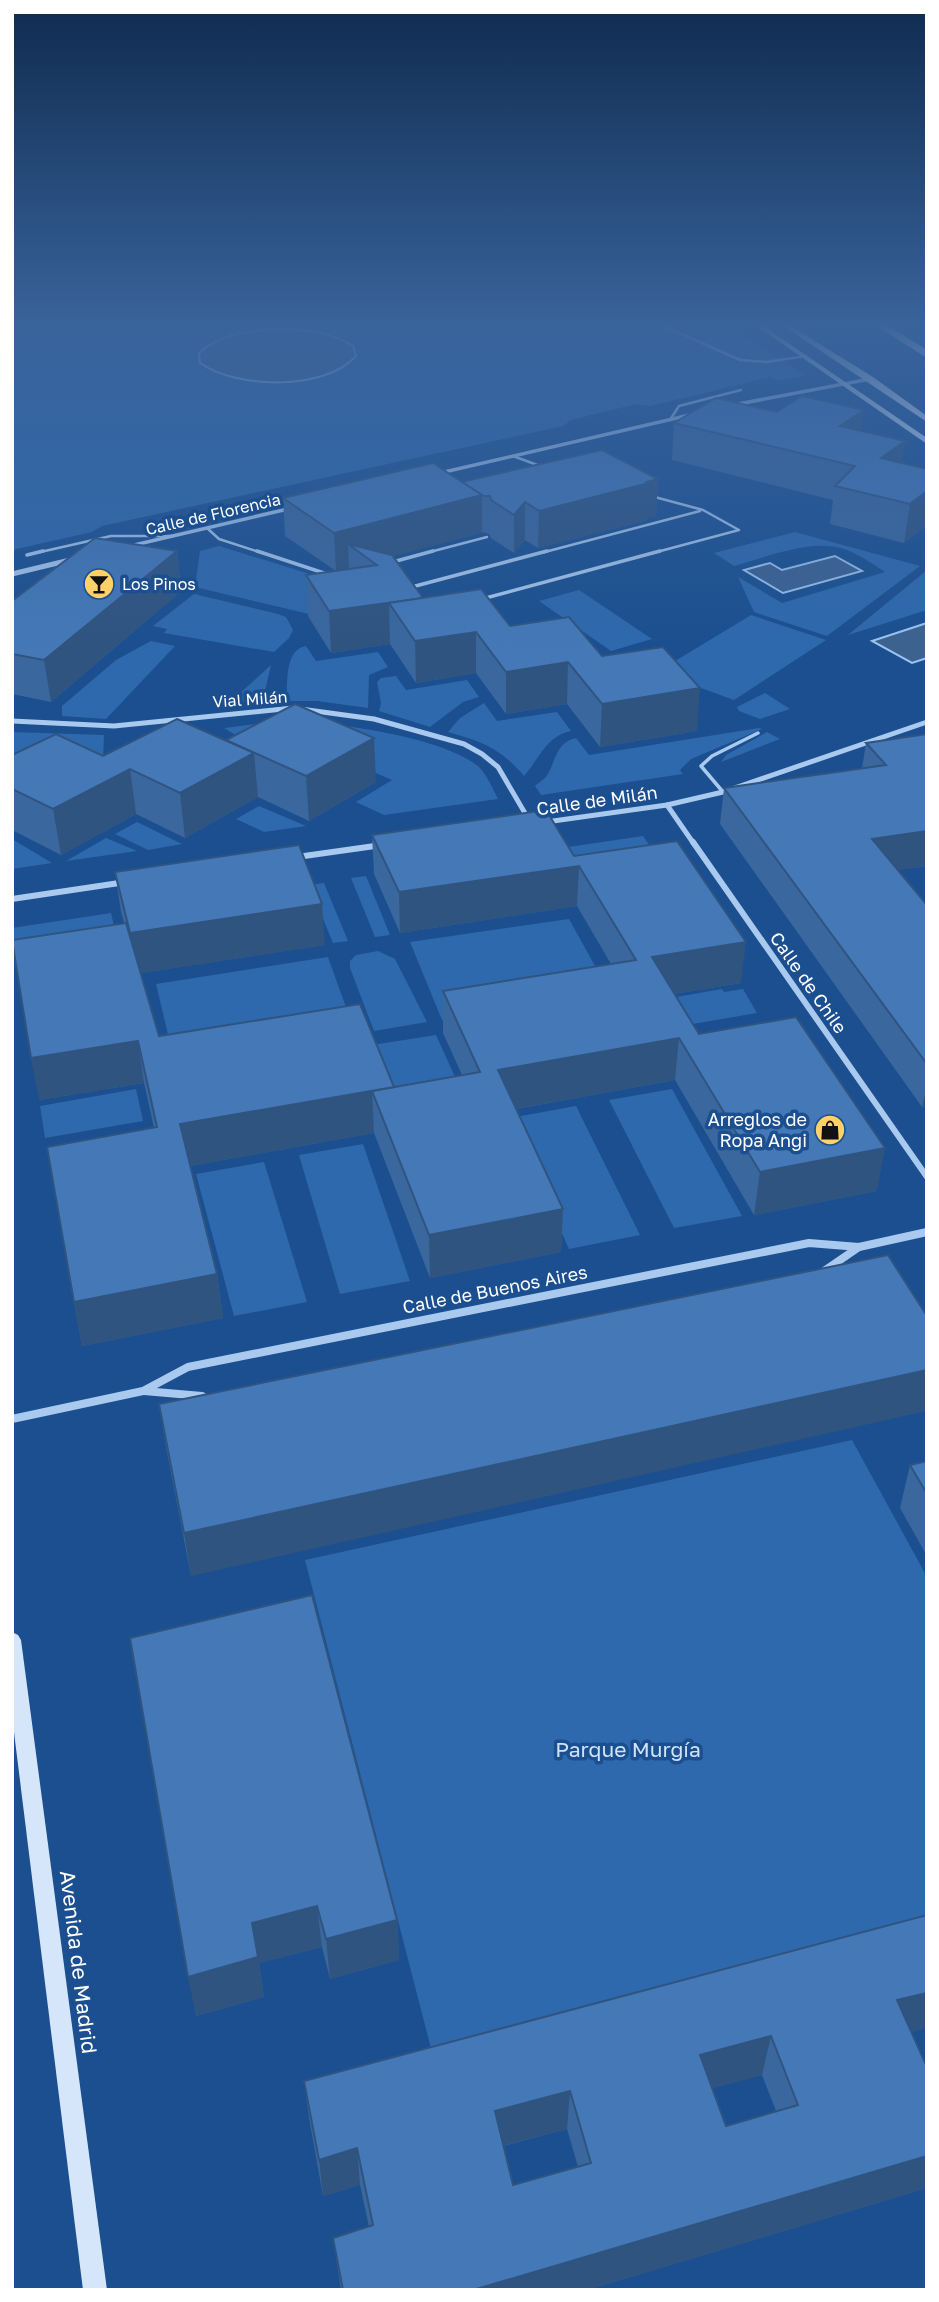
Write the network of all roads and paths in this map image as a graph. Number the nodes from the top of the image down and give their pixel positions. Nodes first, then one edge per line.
1 (616, 432) edge
2 (513, 456) junction
3 (547, 468) edge
4 (439, 473) edge
5 (641, 493) edge
6 (306, 505) edge
7 (703, 510) junction
8 (207, 528) junction
9 (172, 536) junction
10 (487, 537) edge
11 (118, 548) edge
12 (27, 555) dead end
13 (79, 558) edge
14 (386, 563) edge
15 (12, 574) edge
16 (336, 576) edge
17 (407, 588) edge
18 (480, 599) edge
19 (12, 721) edge
20 (927, 722) edge
21 (758, 733) dead end
22 (723, 792) junction
23 (667, 805) junction
24 (531, 824) junction
25 (518, 826) edge
26 (397, 843) edge
27 (289, 859) edge
28 (139, 881) edge
29 (12, 899) edge
30 (927, 1177) edge
31 (927, 1232) edge
32 (859, 1247) junction
33 (812, 1273) edge
34 (143, 1391) junction
35 (210, 1394) edge
36 (12, 1419) edge
37 (12, 1640) edge
38 (95, 2290) edge

1 - 2 street
2 - 3 lane
2 - 4 street
5 - 7 lane
6 - 8 street, Calle de Florencia
7 - 17 lane
7 - 18 lane
8 - 9 street, Calle de Florencia
8 - 16 lane
9 - 11 street, Calle de Florencia
9 - 12 lane
10 - 14 lane
13 - 15 street
19 - 24 street, Vial Milán
20 - 22 street, Calle de Milán
21 - 22 lane
22 - 23 street, Calle de Milán
23 - 24 street, Calle de Milán
23 - 30 street, Calle de Chile
24 - 25 street, Calle de Milán
26 - 27 street
28 - 29 street
31 - 32 street, Calle de Buenos Aires
32 - 33 street, Calle de Buenos Aires
32 - 34 street, Calle de Buenos Aires
34 - 35 street, Calle de Buenos Aires
34 - 36 street, Calle de Buenos Aires
37 - 38 street, Avenida de Madrid

